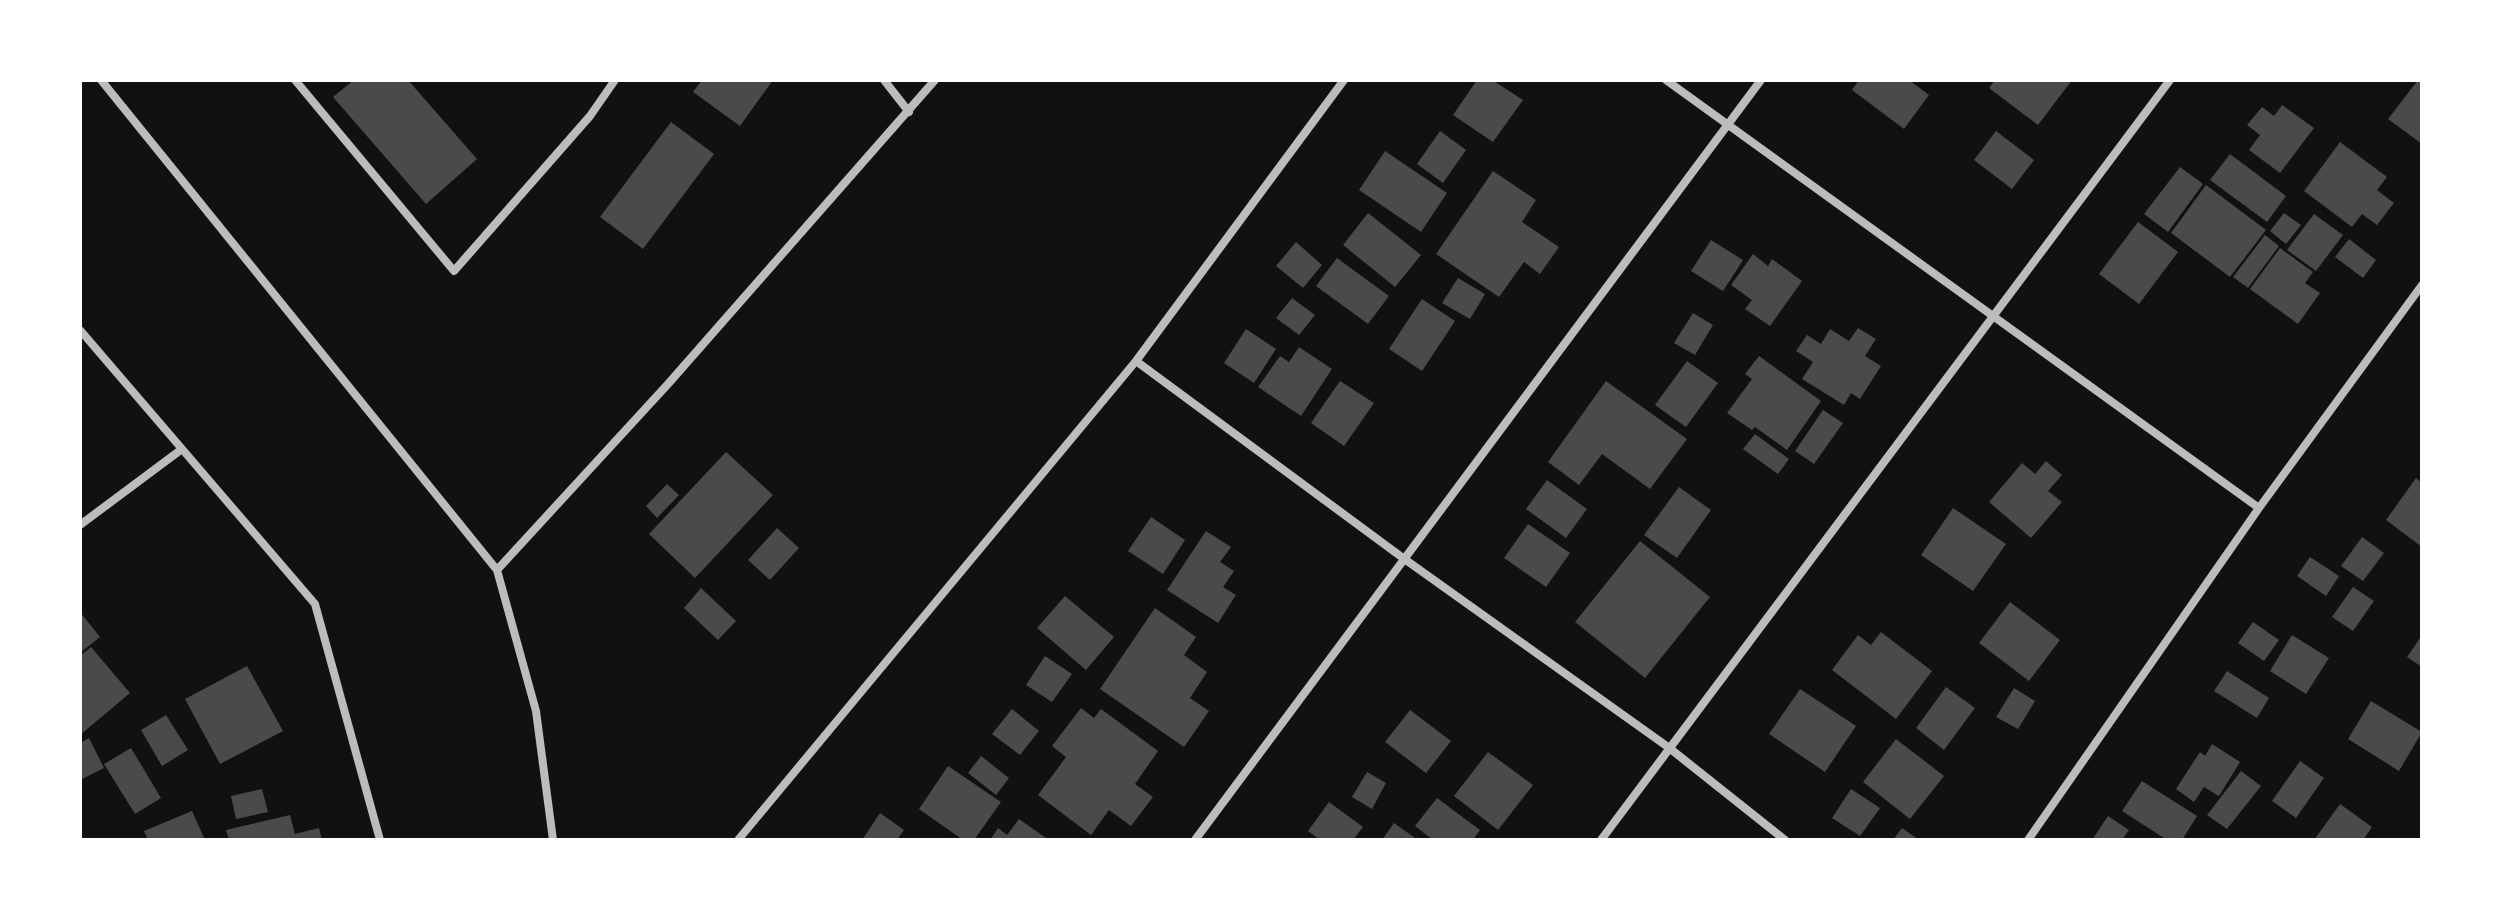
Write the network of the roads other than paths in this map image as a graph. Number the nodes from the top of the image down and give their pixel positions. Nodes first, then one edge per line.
1 (101, 80) edge
2 (295, 80) edge
3 (615, 80) edge
4 (884, 80) edge
5 (935, 80) edge
6 (1344, 80) edge
7 (1666, 80) edge
8 (1761, 80) edge
9 (2170, 80) edge
10 (909, 112) junction
11 (1730, 125) junction
12 (2422, 285) edge
13 (1992, 316) junction
14 (80, 330) edge
15 (1136, 361) junction
16 (182, 449) junction
17 (2259, 508) junction
18 (80, 525) edge
19 (1403, 558) junction
20 (497, 570) junction
21 (1668, 747) junction
22 (380, 840) edge
23 (553, 840) edge
24 (738, 840) edge
25 (1195, 840) edge
26 (1601, 840) edge
27 (1785, 840) edge
28 (2028, 840) edge

1 - 20 street
2 - 3 street
4 - 10 street
5 - 10 street
6 - 15 street
7 - 11 street
8 - 11 street
9 - 13 street
10 - 20 street
11 - 13 street
11 - 19 street
12 - 17 street
13 - 17 street
13 - 21 street
14 - 16 street
15 - 19 street
15 - 24 street
16 - 18 street
16 - 22 street
17 - 28 street
19 - 21 street
19 - 25 street
20 - 23 street
21 - 26 street
21 - 27 street

